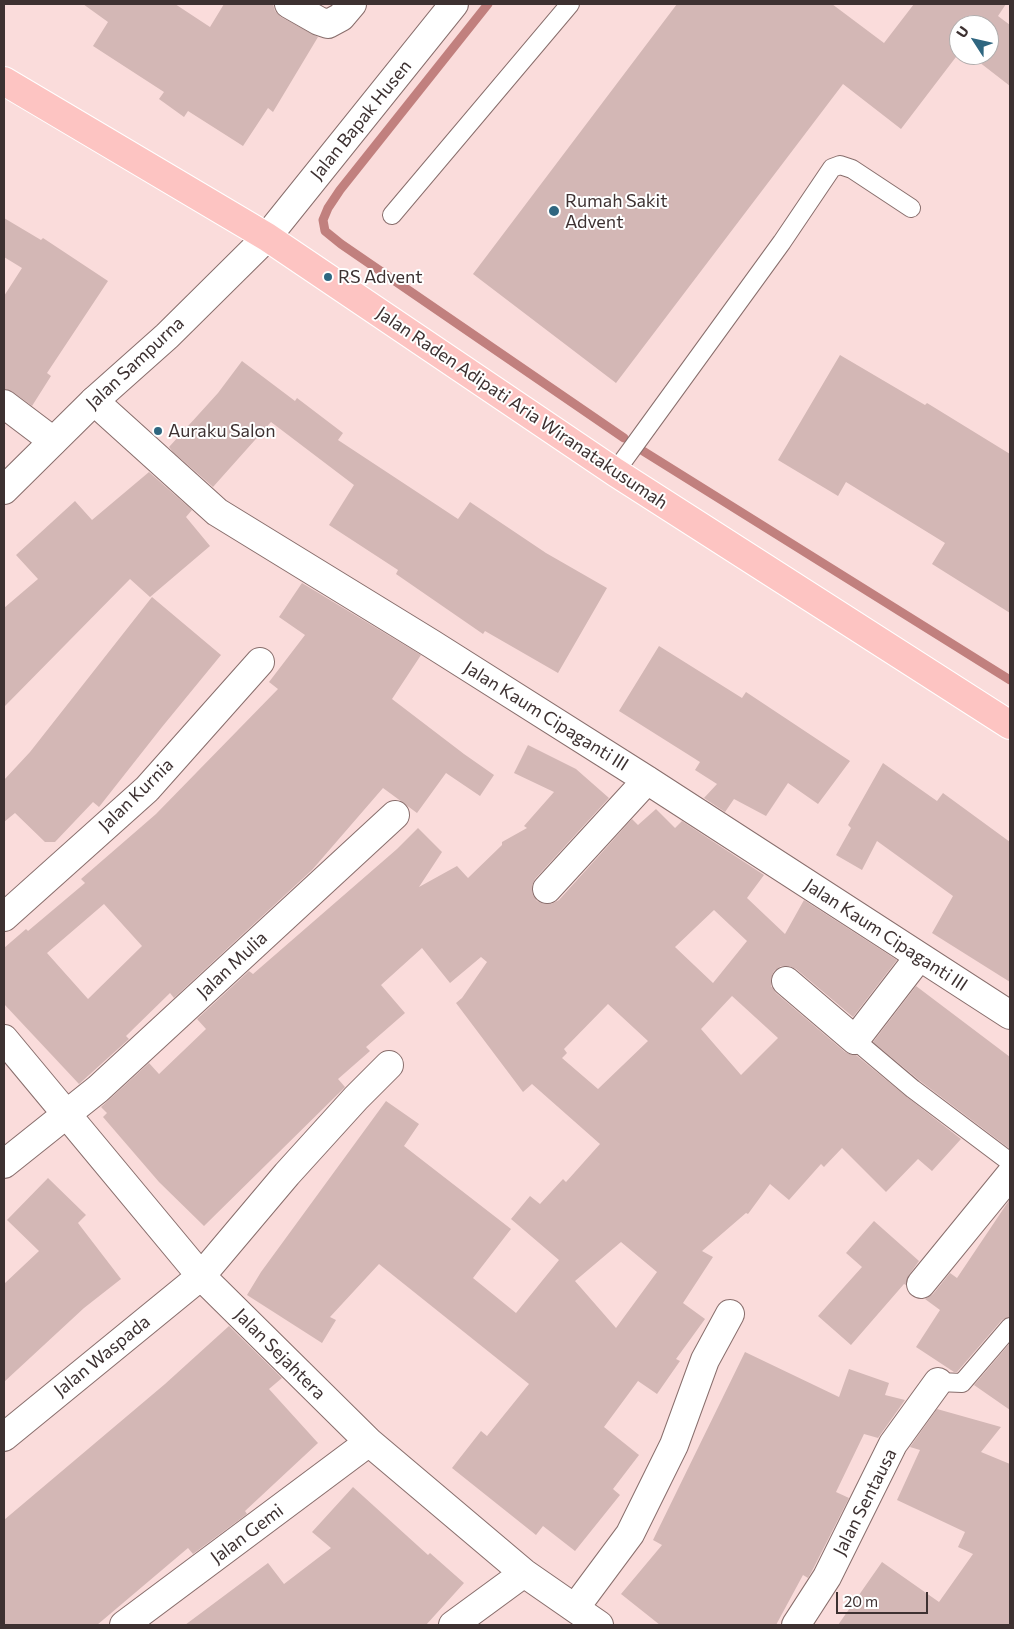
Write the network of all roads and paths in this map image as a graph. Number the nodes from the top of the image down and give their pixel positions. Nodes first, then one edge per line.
1 (288, 4) edge
2 (352, 4) edge
3 (454, 4) edge
4 (570, 4) edge
5 (4, 81) edge
6 (911, 208) dead end
7 (392, 215) dead end
8 (268, 237) junction
9 (94, 401) junction
10 (4, 404) edge
11 (44, 434) junction
12 (615, 472) junction
13 (4, 490) edge
14 (260, 662) dead end
15 (1010, 725) edge
16 (646, 780) junction
17 (395, 815) dead end
18 (547, 889) dead end
19 (4, 917) edge
20 (919, 957) junction
21 (786, 981) dead end
22 (1010, 1015) edge
23 (4, 1039) edge
24 (855, 1040) junction
25 (389, 1065) dead end
26 (67, 1114) junction
27 (1010, 1162) edge
28 (4, 1164) edge
29 (1010, 1175) edge
30 (201, 1276) junction
31 (921, 1284) dead end
32 (730, 1314) dead end
33 (1010, 1327) edge
34 (938, 1382) joint
35 (4, 1437) edge
36 (369, 1442) junction
37 (524, 1573) junction
38 (575, 1608) junction
39 (124, 1625) edge
40 (453, 1625) edge
41 (599, 1625) edge
42 (796, 1625) edge

1 - 2 street
3 - 8 street, Jalan Bapak Husen
4 - 7 lane
5 - 8 main road, Jalan Raden Adipati Aria Wiranatakusumah
6 - 12 lane
8 - 9 street, Jalan Sampurna
8 - 12 main road, Jalan Raden Adipati Aria Wiranatakusumah
9 - 11 street, Jalan Sampurna
9 - 16 street, Jalan Kaum Cipaganti III
10 - 11 street
11 - 13 street, Jalan Sampurna
12 - 15 main road, Jalan Raden Adipati Aria Wiranatakusumah
14 - 19 street, Jalan Kurnia
16 - 18 street
16 - 20 street, Jalan Kaum Cipaganti III
17 - 26 street, Jalan Mulia
20 - 22 street, Jalan Kaum Cipaganti III
20 - 24 street
21 - 24 street
23 - 26 street, Jalan Sejahtera
24 - 27 lane
25 - 30 street, Jalan Waspada
26 - 28 street, Jalan Mulia
26 - 30 street, Jalan Sejahtera
29 - 31 street
30 - 35 street, Jalan Waspada
30 - 36 street, Jalan Sejahtera
32 - 38 street
33 - 34 lane
34 - 42 street, Jalan Sentausa
36 - 37 street, Jalan Sejahtera
36 - 39 street, Jalan Gemi
37 - 38 street, Jalan Sejahtera
37 - 40 street
38 - 41 street, Jalan Sejahtera

